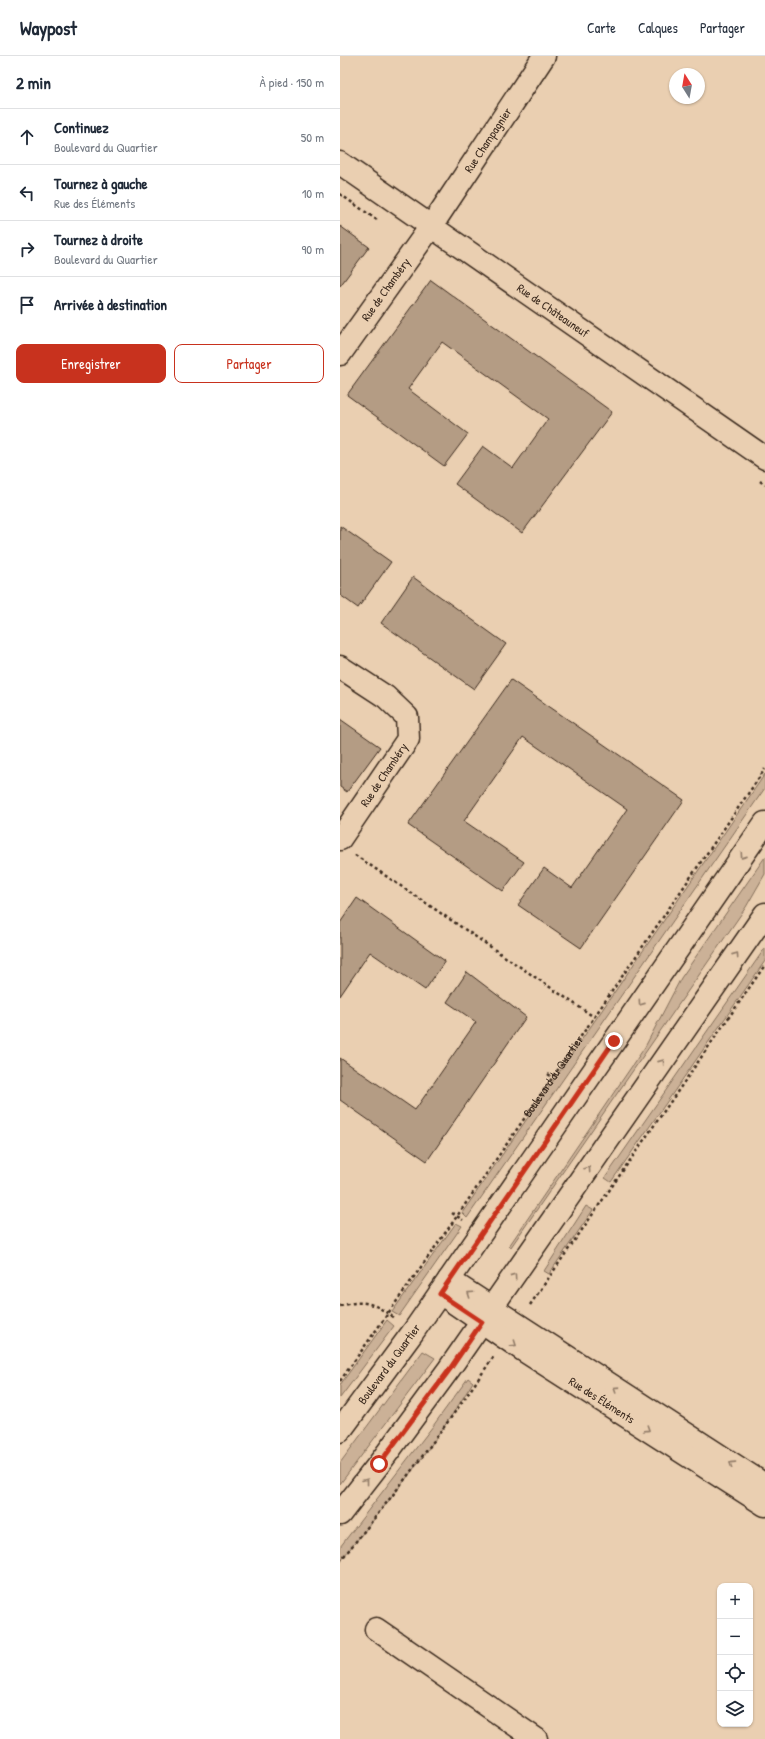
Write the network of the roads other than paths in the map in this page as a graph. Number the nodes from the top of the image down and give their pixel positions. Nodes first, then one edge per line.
1 (544, 56) edge
2 (340, 163) edge
3 (432, 225) junction
4 (340, 354) edge
5 (765, 458) edge
6 (340, 667) edge
7 (765, 824) edge
8 (340, 838) edge
9 (765, 914) edge
10 (445, 1287) junction
11 (487, 1315) junction
12 (340, 1431) edge
13 (765, 1485) edge
14 (765, 1505) edge
15 (340, 1514) edge
16 (376, 1630) dead end
17 (536, 1739) edge

1 - 3 main road, Rue Champagnier
2 - 3 main road, Rue de Châteauneuf
3 - 4 main road, Rue de Chambéry
3 - 5 main road, Rue de Châteauneuf
6 - 8 main road, Rue de Chambéry
7 -> 10 main road, Boulevard du Quartier
11 -> 9 main road
10 - 11 main road, Rue des Éléments
10 - 12 main road, Boulevard du Quartier
13 -> 11 main road, Rue des Éléments
11 -> 14 main road, Rue des Éléments
15 -> 11 main road
16 - 17 main road

